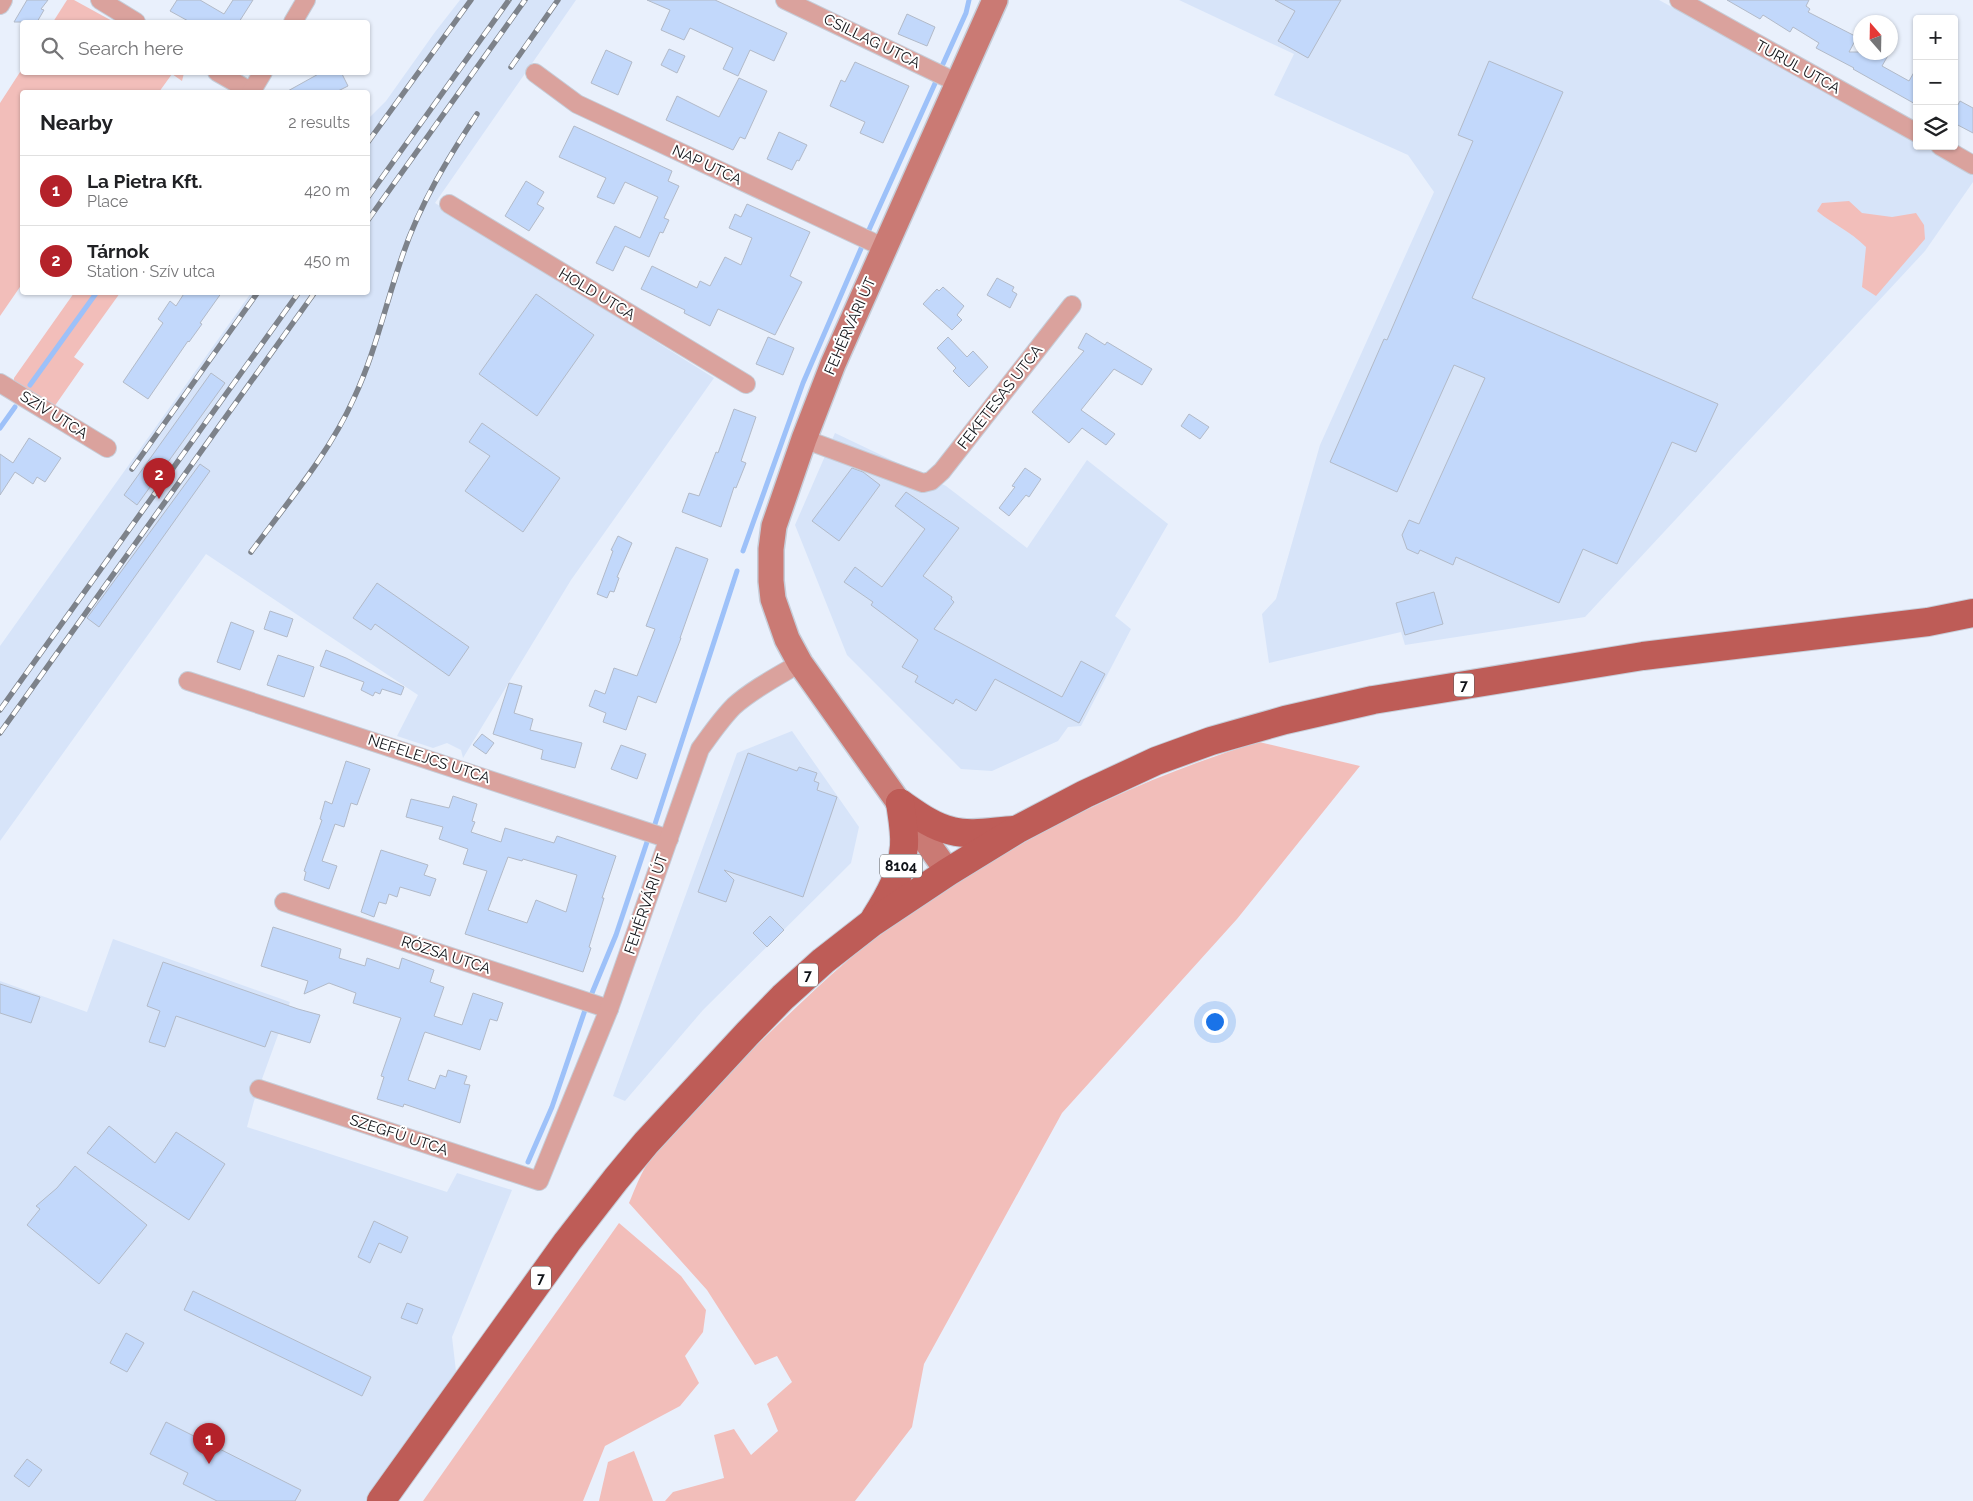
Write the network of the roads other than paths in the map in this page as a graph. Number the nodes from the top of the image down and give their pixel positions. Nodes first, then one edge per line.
1 (3, 0) edge
2 (100, 0) edge
3 (306, 0) edge
4 (785, 0) edge
5 (995, 0) edge
6 (1679, 0) edge
7 (0, 5) edge
8 (133, 20) edge
9 (293, 20) edge
10 (535, 73) dead end
11 (222, 75) edge
12 (261, 75) edge
13 (958, 83) junction
14 (248, 90) edge
15 (252, 90) edge
16 (1913, 131) edge
17 (1947, 150) edge
18 (1973, 165) edge
19 (449, 204) dead end
20 (885, 248) junction
21 (1072, 305) dead end
22 (0, 383) edge
23 (746, 384) dead end
24 (804, 438) junction
25 (107, 448) dead end
26 (1973, 613) edge
27 (800, 663) junction
28 (188, 681) dead end
29 (900, 803) junction
30 (1018, 829) junction
31 (669, 838) junction
32 (948, 872) junction
33 (284, 902) dead end
34 (873, 922) junction
35 (608, 1009) junction
36 (259, 1089) dead end
37 (540, 1181) joint
38 (381, 1501) edge

1 - 7 street
2 - 8 street
3 - 9 street
4 - 13 street, CSILLAG UTCA
5 - 13 main road, FEHÉRVÁRI ÚT / 8104
6 - 16 street, TURUL UTCA
10 - 20 street, NAP UTCA
11 - 14 street
12 - 15 street
13 - 20 main road, FEHÉRVÁRI ÚT / 8104
17 - 18 street
19 - 23 street, HOLD UTCA
20 - 24 main road, FEHÉRVÁRI ÚT / 8104
21 - 24 street, FEKETESAS UTCA
22 - 25 street, SZÍV UTCA
24 - 27 main road, FEHÉRVÁRI ÚT / 8104
26 - 30 main road, 7
27 - 29 main road, FEHÉRVÁRI ÚT / 8104
27 - 31 street, FEHÉRVÁRI ÚT
28 - 31 street, NEFELEJCS UTCA
29 - 30 main road, 8104
29 - 32 main road, FEHÉRVÁRI ÚT / 8104
29 - 34 main road, 8104
30 - 32 main road, 7
31 - 35 street, FEHÉRVÁRI ÚT
32 - 34 main road, 7
33 - 35 street, RÓZSA UTCA
34 - 38 main road, 7
35 - 37 street, FEHÉRVÁRI ÚT
36 - 37 street, SZEGFŰ UTCA

